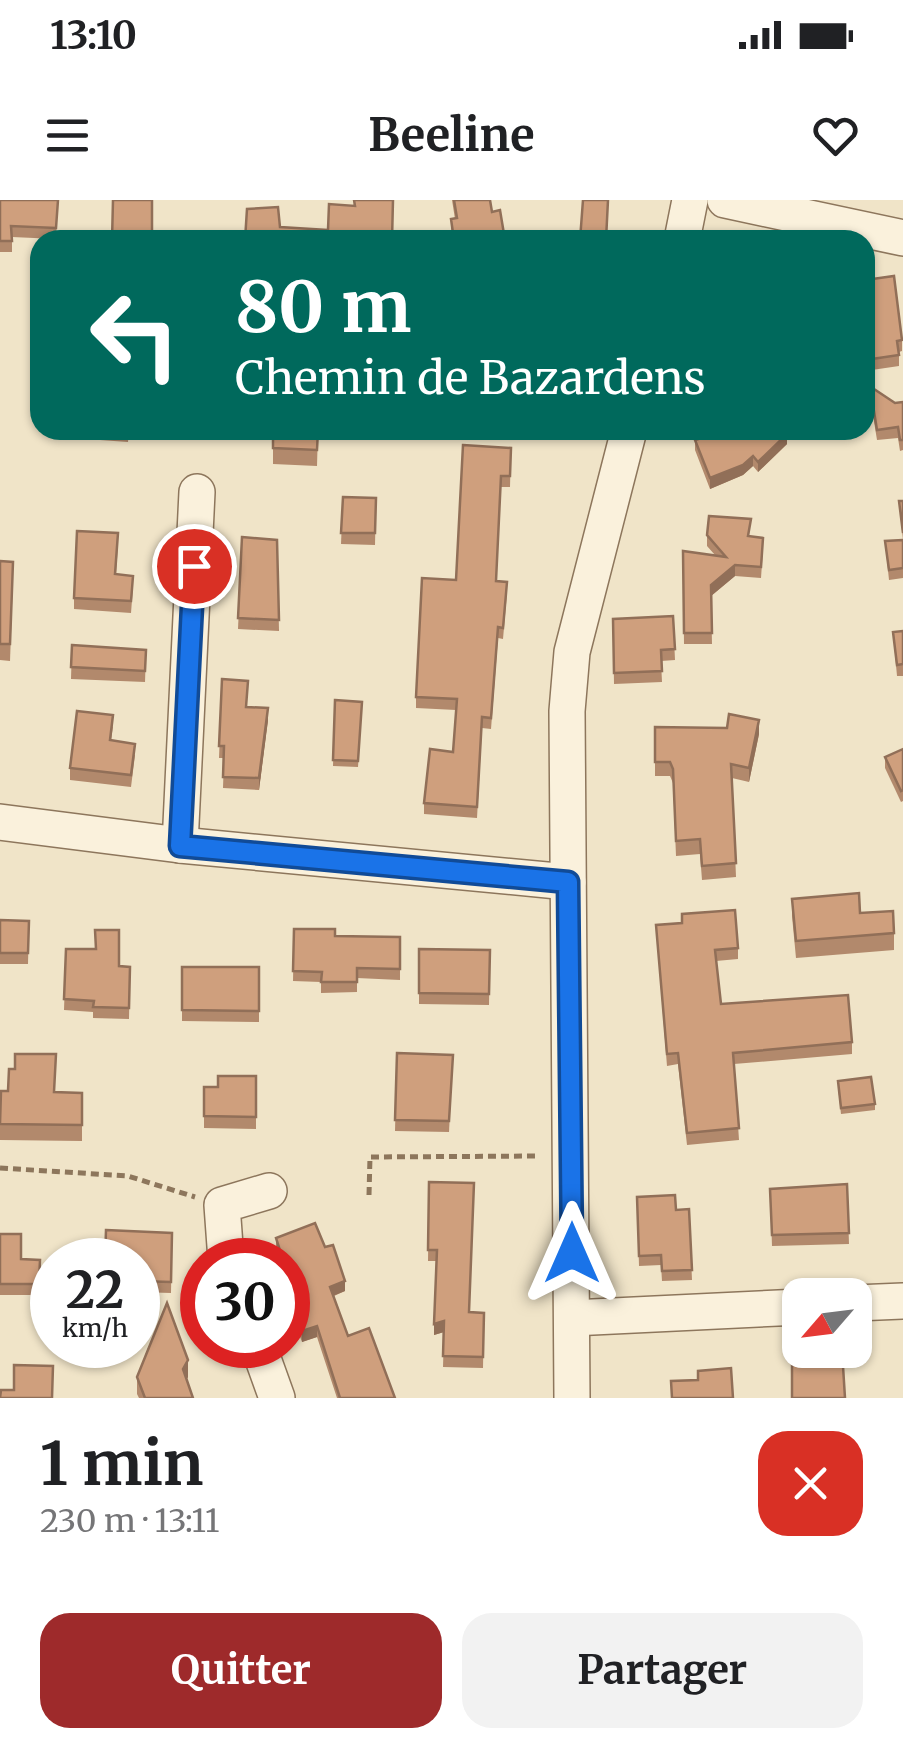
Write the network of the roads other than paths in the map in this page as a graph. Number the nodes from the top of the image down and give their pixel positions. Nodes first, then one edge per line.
1 (690, 200) edge
2 (725, 200) edge
3 (684, 230) edge
4 (866, 230) edge
5 (875, 232) edge
6 (903, 238) edge
7 (626, 440) edge
8 (197, 492) dead end
9 (0, 822) edge
10 (180, 846) junction
11 (568, 882) junction
12 (269, 1190) dead end
13 (224, 1238) edge
14 (903, 1301) edge
15 (872, 1303) edge
16 (782, 1307) edge
17 (572, 1318) junction
18 (266, 1368) edge
19 (277, 1398) edge
20 (572, 1398) edge

1 - 3 street
2 - 4 street
5 - 6 street
7 - 11 street
8 - 10 street
9 - 10 street
10 - 11 street
11 - 17 street
12 - 13 street
14 - 15 street
16 - 17 street
17 - 20 street
18 - 19 street

